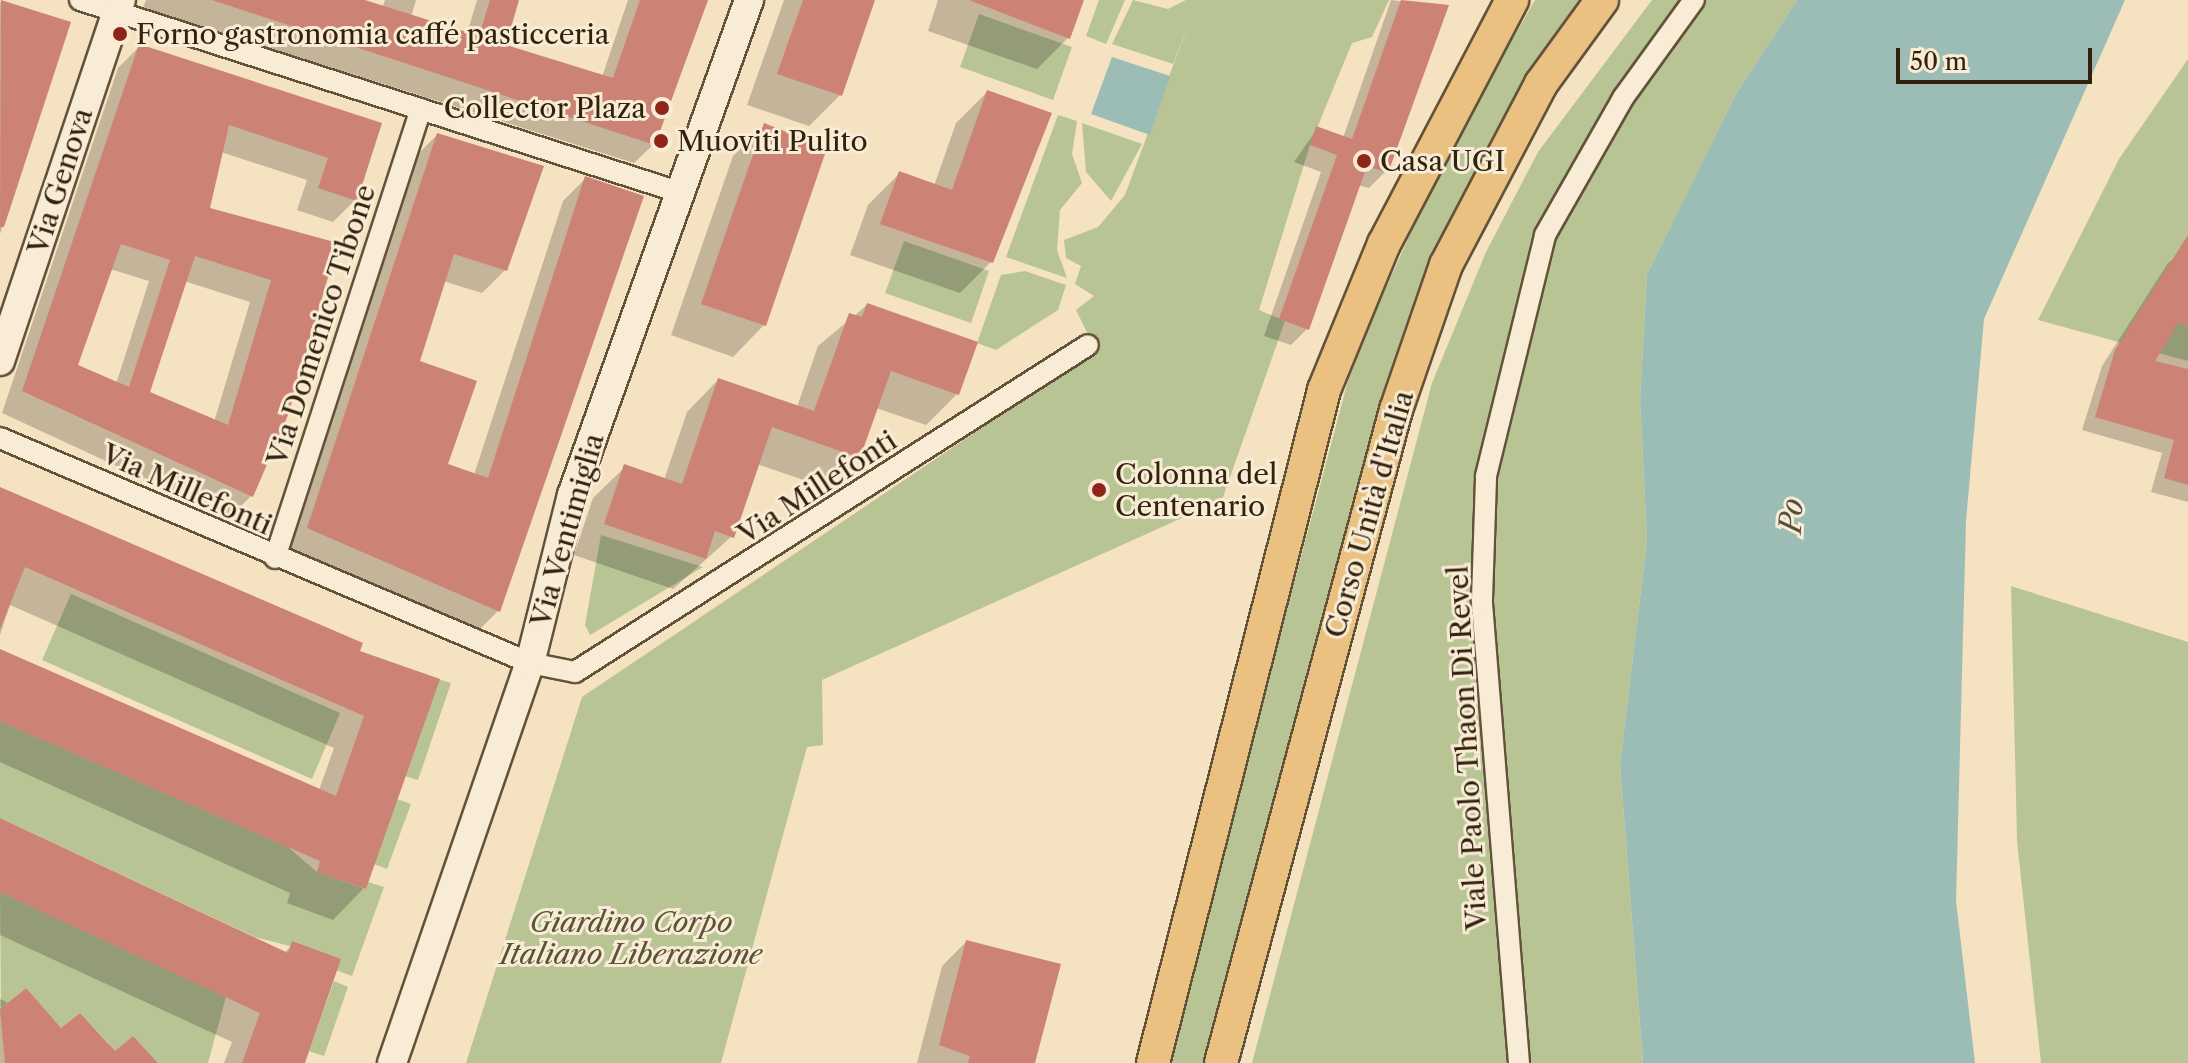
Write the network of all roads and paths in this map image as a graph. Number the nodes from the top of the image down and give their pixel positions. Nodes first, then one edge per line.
1 (80, 0) edge
2 (749, 0) edge
3 (1512, 0) edge
4 (1602, 0) edge
5 (1694, 0) edge
6 (119, 6) edge
7 (421, 109) junction
8 (682, 193) junction
9 (1088, 345) dead end
10 (0, 361) edge
11 (0, 438) edge
12 (275, 558) junction
13 (530, 663) junction
14 (392, 1063) edge
15 (1153, 1063) edge
16 (1221, 1063) edge
17 (1519, 1063) edge

1 - 6 street
2 - 8 street, Via Ventimiglia
3 - 15 main road
4 - 16 main road, Corso Unità d'Italia
5 - 17 street, Viale Paolo Thaon Di Revel
6 - 7 street
6 - 10 street, Via Genova
7 - 8 street
7 - 12 street, Via Domenico Tibone
8 - 13 street, Via Ventimiglia
9 - 13 street, Via Millefonti
11 - 12 street, Via Millefonti
12 - 13 street, Via Millefonti
13 - 14 street, Via Ventimiglia

